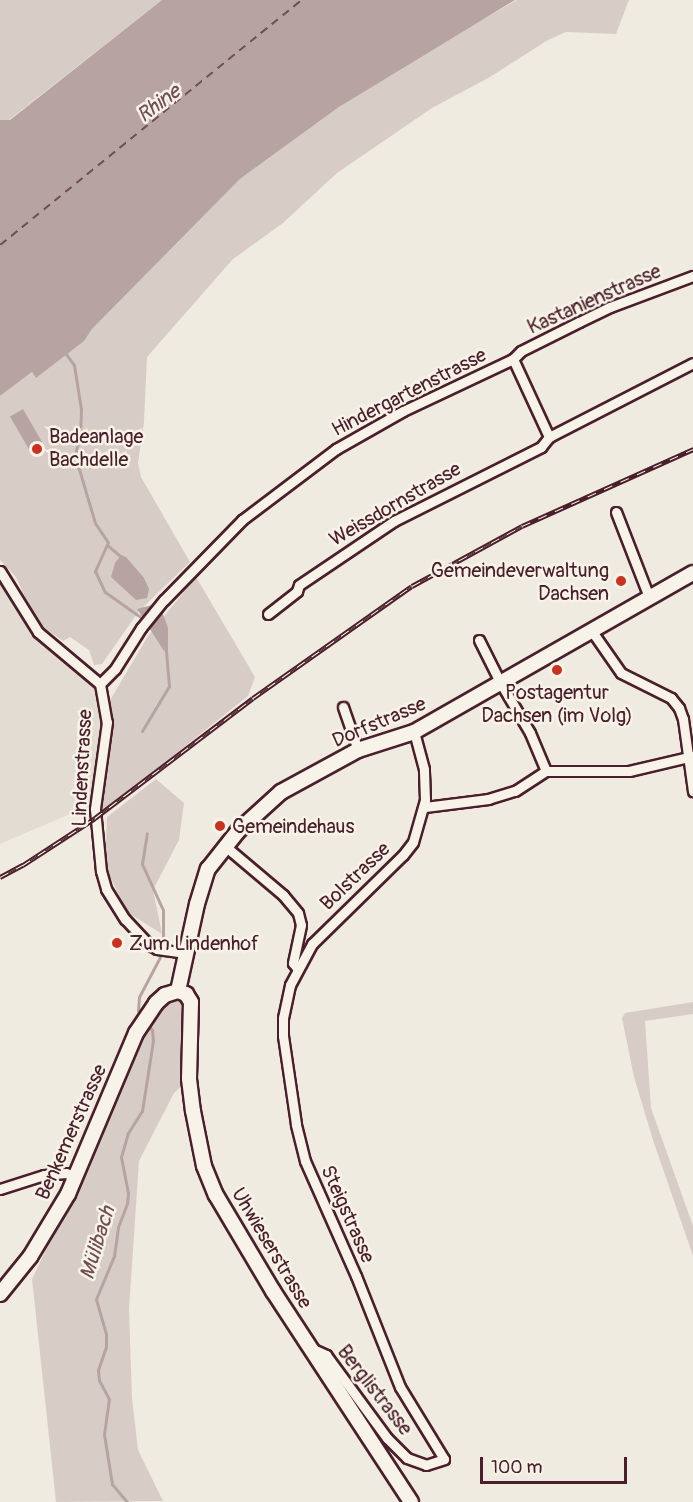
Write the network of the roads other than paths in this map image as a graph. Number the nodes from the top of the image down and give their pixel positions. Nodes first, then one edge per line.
1 (693, 276) edge
2 (513, 359) junction
3 (693, 363) edge
4 (549, 437) junction
5 (616, 512) dead end
6 (0, 571) edge
7 (693, 573) edge
8 (649, 597) junction
9 (268, 614) dead end
10 (591, 630) junction
11 (479, 640) dead end
12 (500, 682) junction
13 (100, 684) junction
14 (343, 707) dead end
15 (414, 732) junction
16 (358, 750) junction
17 (691, 757) edge
18 (546, 771) junction
19 (693, 791) edge
20 (425, 807) junction
21 (225, 846) junction
22 (179, 952) junction
23 (297, 968) junction
24 (178, 991) junction
25 (76, 1176) junction
26 (0, 1189) edge
27 (0, 1294) edge
28 (309, 1347) junction
29 (444, 1459) joint
30 (411, 1502) edge

1 - 2 street, Kastanienstrasse
2 - 4 street, Hindergartenstrasse
2 - 13 street, Hindergartenstrasse
3 - 4 street
4 - 9 street, Weissdornstrasse
5 - 8 street
6 - 13 street
7 - 8 street, Dorfstrasse
8 - 10 street, Dorfstrasse
10 - 12 street, Dorfstrasse
10 - 17 street
11 - 12 street
12 - 15 street, Dorfstrasse
12 - 18 street
13 - 22 street, Lindenstrasse
14 - 16 street
15 - 16 street, Dorfstrasse
15 - 20 street, Bolstrasse
16 - 21 street, Dorfstrasse
17 - 18 street
17 - 19 street
18 - 20 street
20 - 23 street, Bolstrasse
21 - 22 street, Dorfstrasse
21 - 23 street
22 - 24 street, Dorfstrasse
23 - 29 street, Steigstrasse
24 - 25 street, Benkemerstrasse
24 - 28 street, Uhwieserstrasse
25 - 26 street
25 - 27 street, Benkemerstrasse
28 - 29 street, Berglistrasse
28 - 30 street, Uhwieserstrasse

